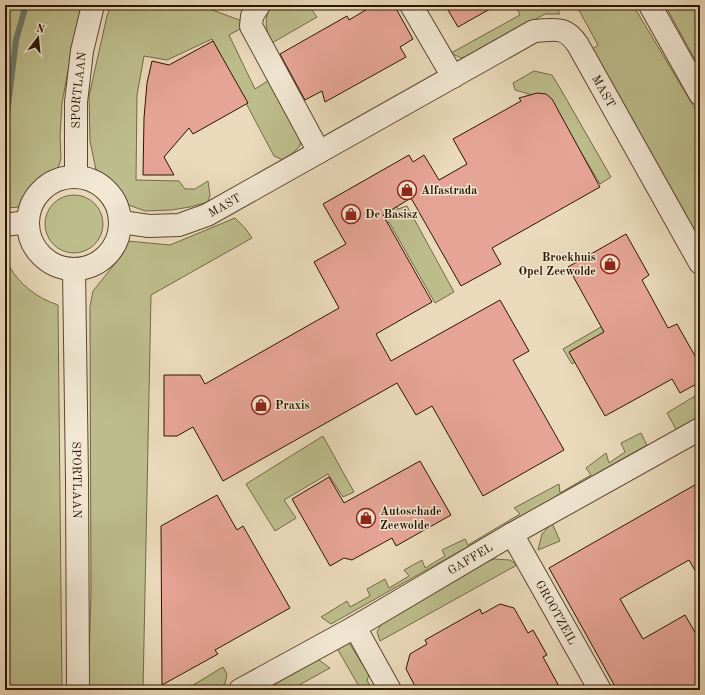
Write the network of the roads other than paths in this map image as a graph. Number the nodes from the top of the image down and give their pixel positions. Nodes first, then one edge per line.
1 (93, 5) edge
2 (259, 5) edge
3 (411, 5) edge
4 (650, 5) edge
5 (453, 77) junction
6 (700, 94) edge
7 (319, 152) junction
8 (76, 177) junction
9 (27, 222) junction
10 (121, 222) junction
11 (5, 225) edge
12 (700, 263) edge
13 (74, 270) junction
14 (700, 429) edge
15 (512, 534) junction
16 (354, 627) junction
17 (78, 690) edge
18 (240, 690) edge
19 (390, 690) edge
20 (600, 690) edge

1 - 8 street, SPORTLAAN
2 - 7 street
3 - 5 street
4 - 6 street
5 - 7 street, MAST
5 - 12 street, MAST
7 - 10 street, MAST
8 - 9 street
8 - 10 street
9 - 11 street
9 - 13 street
10 - 13 street
13 - 17 street, SPORTLAAN
14 - 15 street, GAFFEL
15 - 16 street, GAFFEL
15 - 20 street, GROOTZEIL
16 - 18 street, GAFFEL
16 - 19 street

